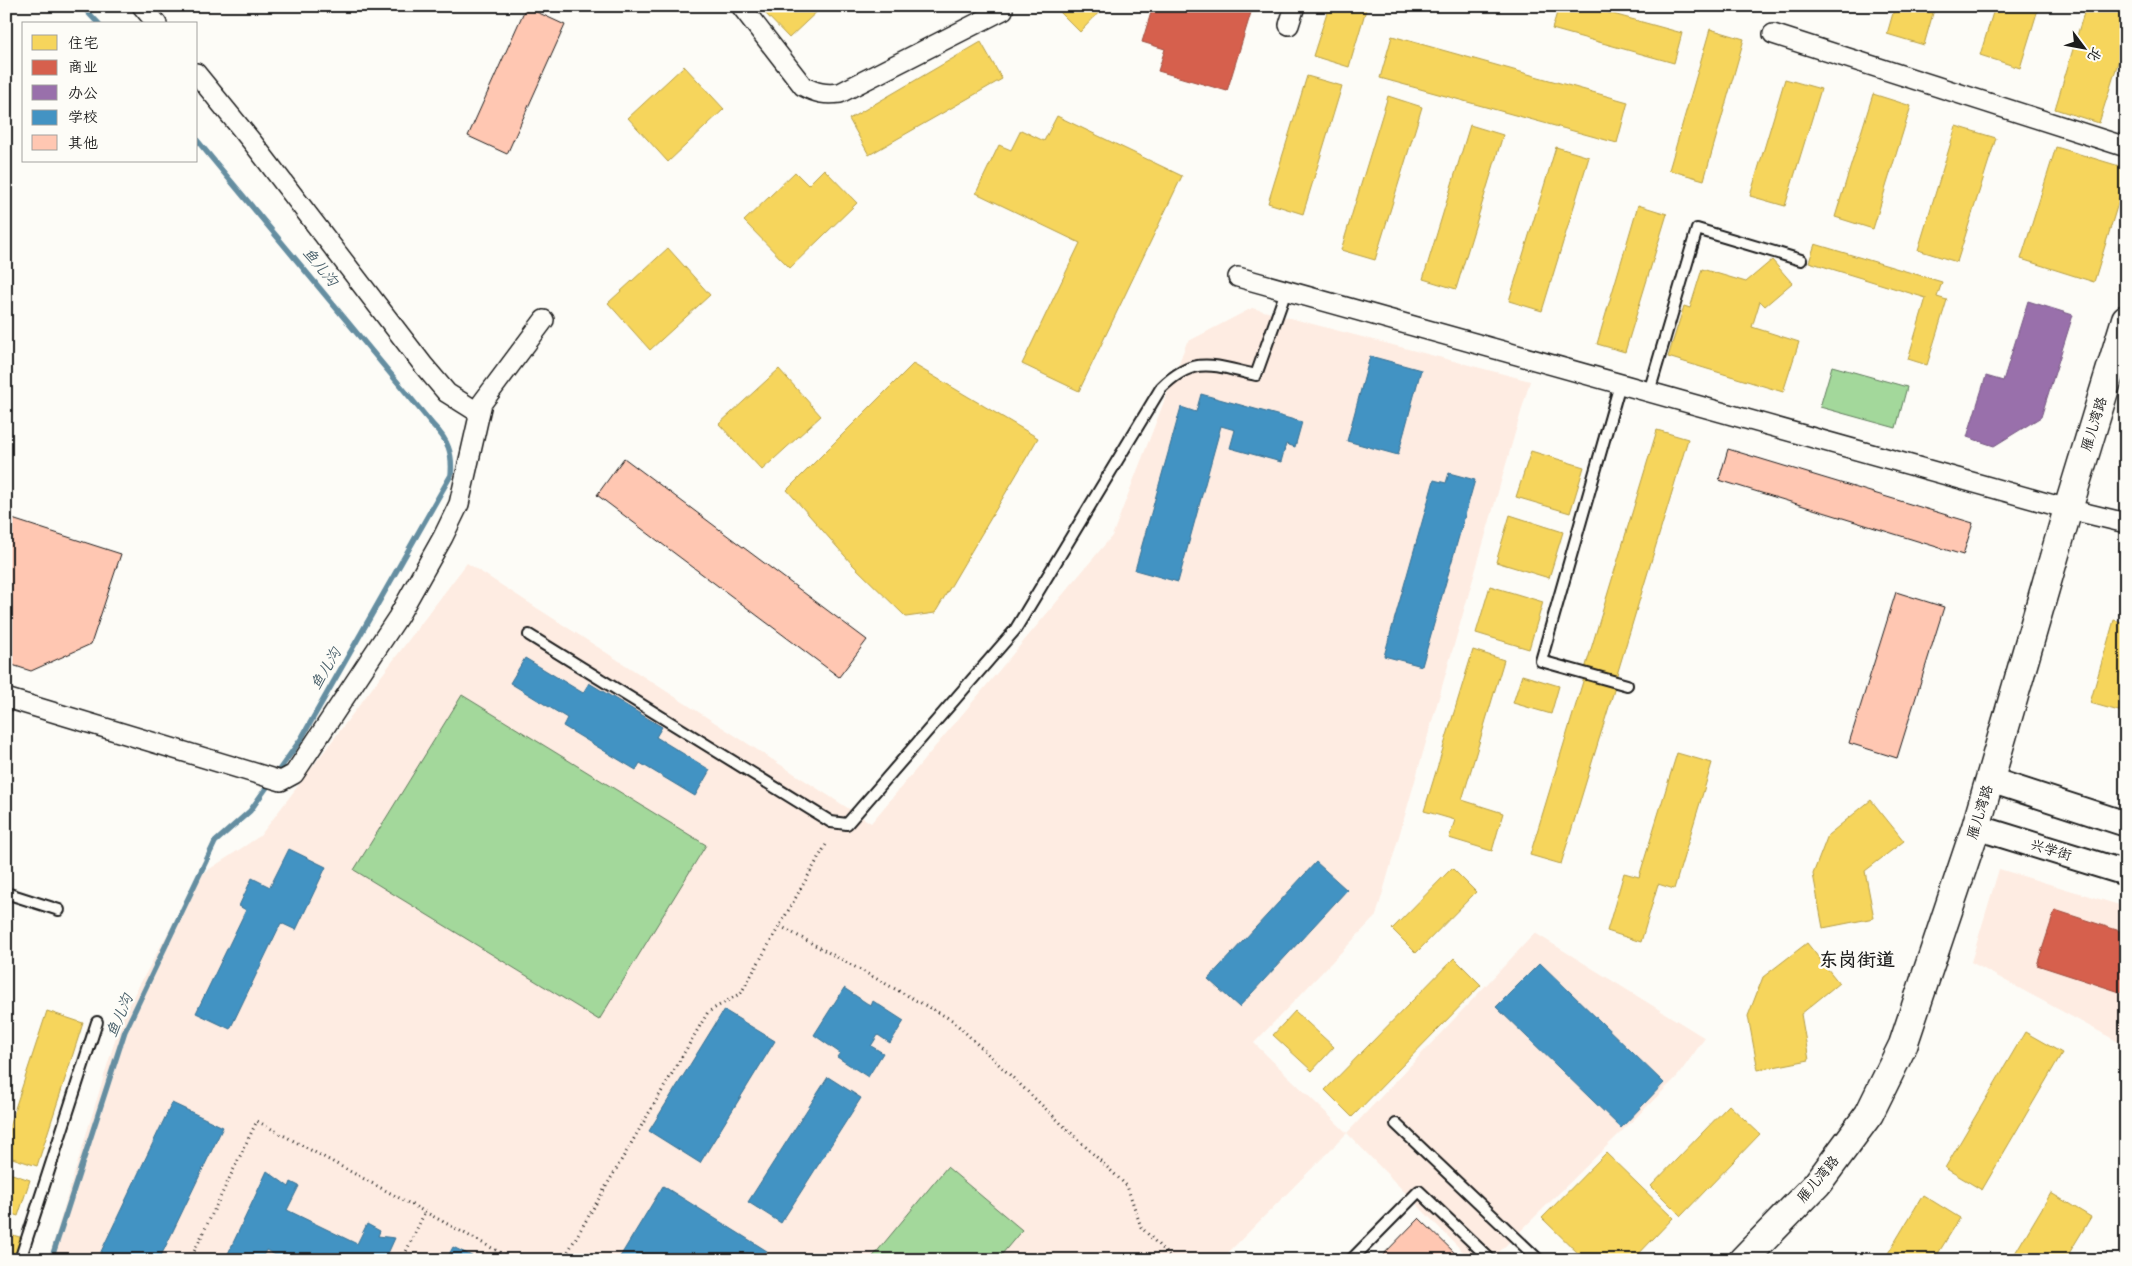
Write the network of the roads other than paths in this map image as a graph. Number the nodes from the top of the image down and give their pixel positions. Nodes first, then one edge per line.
1 (142, 6) edge
2 (741, 6) edge
3 (1003, 6) edge
4 (1295, 6) edge
5 (155, 22) edge
6 (1289, 25) dead end
7 (1773, 34) dead end
8 (198, 75) edge
9 (2126, 147) edge
10 (1801, 260) dead end
11 (1238, 277) dead end
12 (1286, 291) junction
13 (2126, 319) edge
14 (544, 320) dead end
15 (1620, 384) junction
16 (1649, 392) junction
17 (480, 413) junction
18 (2068, 509) junction
19 (2126, 523) edge
20 (529, 635) dead end
21 (1627, 685) dead end
22 (6, 698) edge
23 (1990, 780) junction
24 (2126, 824) edge
25 (1976, 827) junction
26 (2126, 874) edge
27 (6, 893) edge
28 (59, 910) dead end
29 (97, 1022) dead end
30 (1396, 1124) dead end
31 (20, 1260) edge
32 (1351, 1260) edge
33 (1491, 1260) edge
34 (1539, 1260) edge
35 (1743, 1260) edge

1 - 5 street
2 - 3 street
4 - 6 street
7 - 9 street
8 - 17 street
10 - 16 lane
11 - 12 street
12 - 15 street
12 - 20 lane
13 - 18 main road, 雁儿湾路
14 - 17 street
15 - 16 street
15 - 21 lane
16 - 18 street
17 - 22 street
18 - 19 street
18 - 23 main road, 雁儿湾路
23 - 24 street
23 - 25 main road, 雁儿湾路
25 - 26 street, 兴学街
25 - 35 main road, 雁儿湾路
27 - 28 lane
29 - 31 lane
30 - 34 lane
32 - 33 lane

